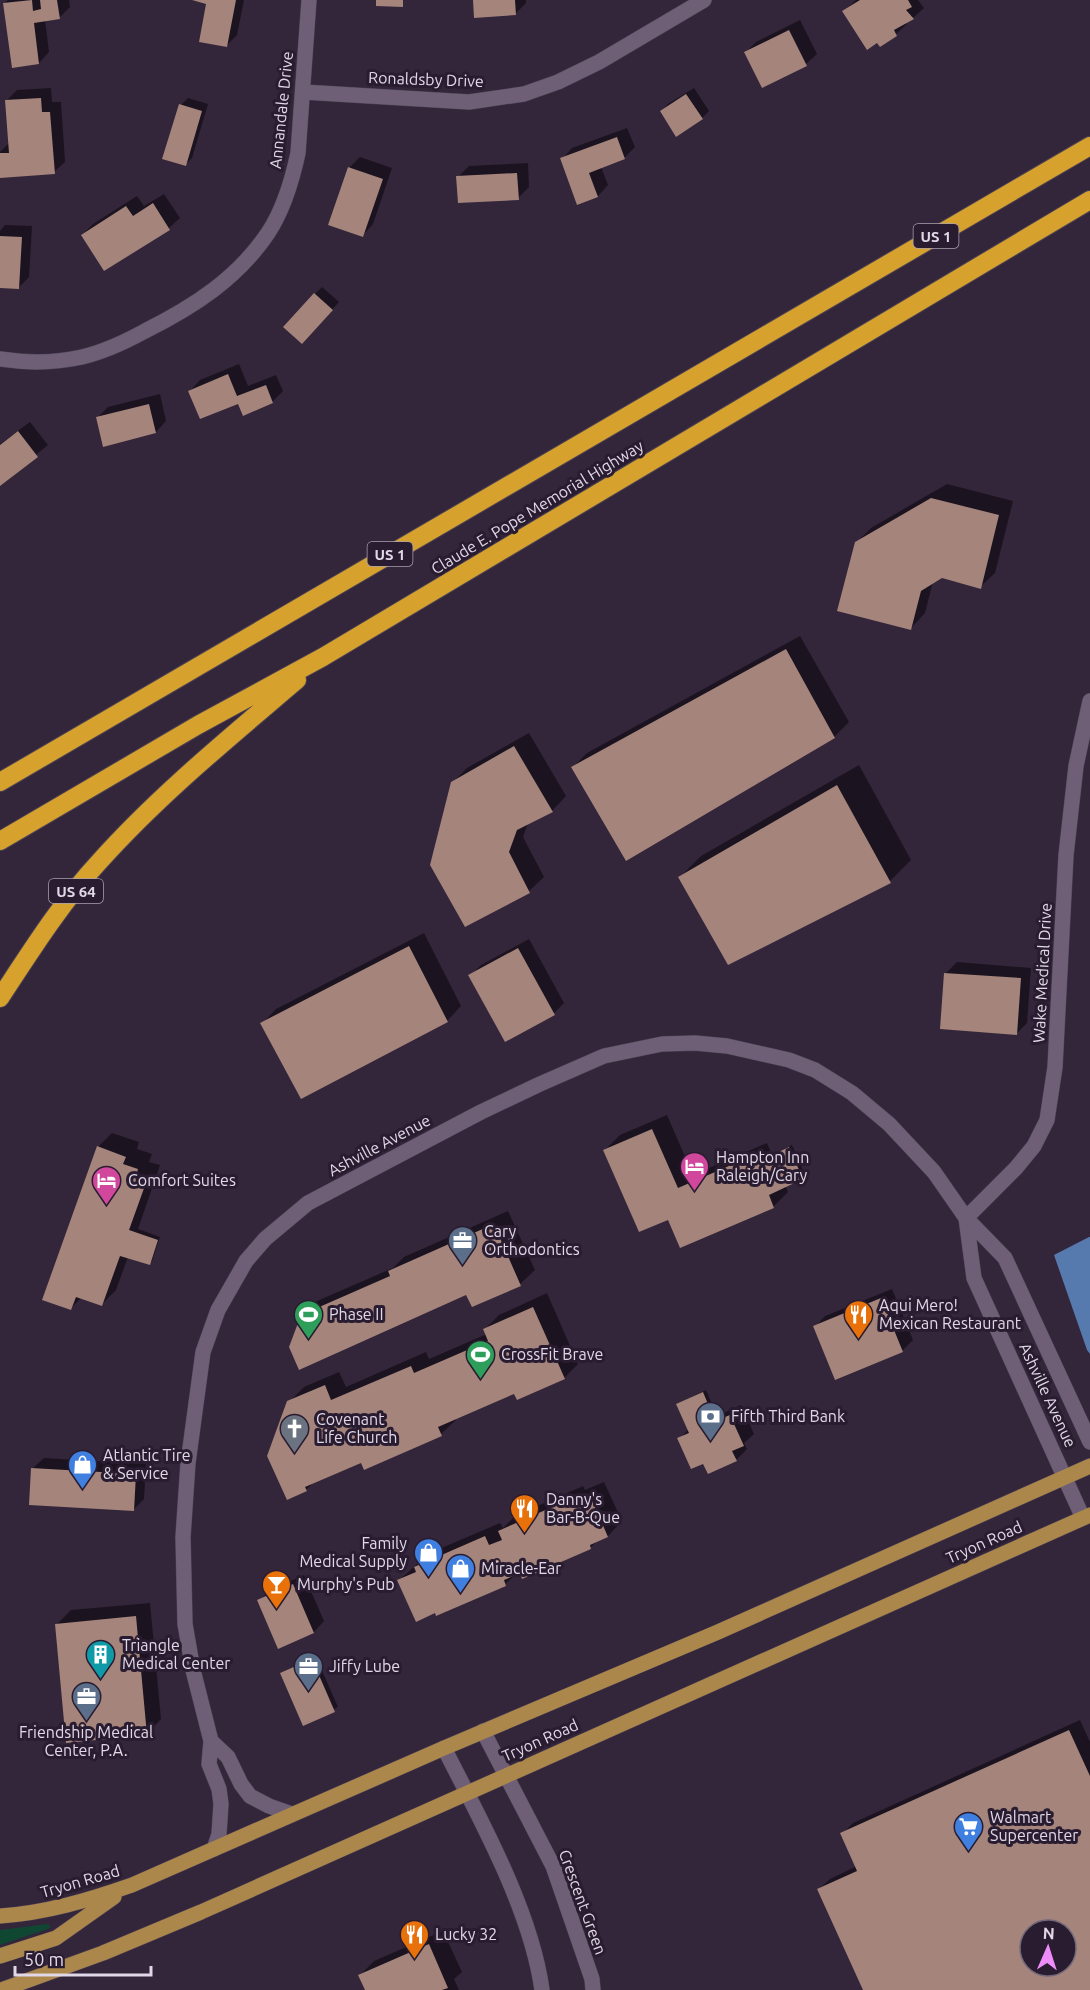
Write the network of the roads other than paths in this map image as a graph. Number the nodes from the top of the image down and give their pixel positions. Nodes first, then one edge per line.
1 (309, 0) edge
2 (704, 0) edge
3 (303, 92) junction
4 (1090, 146) edge
5 (1090, 200) edge
6 (0, 358) edge
7 (323, 657) junction
8 (1090, 701) edge
9 (0, 782) edge
10 (0, 841) edge
11 (0, 998) edge
12 (966, 1218) junction
13 (1090, 1442) edge
14 (1090, 1466) edge
15 (1066, 1478) junction
16 (1087, 1516) edge
17 (483, 1731) junction
18 (211, 1741) junction
19 (444, 1748) junction
20 (506, 1775) junction
21 (467, 1793) junction
22 (292, 1814) junction
23 (214, 1849) junction
24 (132, 1885) junction
25 (0, 1916) edge
26 (0, 1956) edge
27 (1, 1990) edge
28 (542, 1990) edge
29 (593, 1990) edge

1 - 3 street, Annandale Drive
2 - 3 street, Ronaldsby Drive
3 - 6 street, Annandale Drive
4 - 9 highway, Claude E. Pope Memorial Highway / US 1
5 - 7 highway, Claude E. Pope Memorial Highway
7 - 10 highway, Claude E. Pope Memorial Highway
7 - 11 highway, US 64
8 - 12 street, Wake Medical Drive
12 - 13 street, Ashville Avenue
12 - 15 street, Ashville Avenue
12 - 18 street, Ashville Avenue
14 - 15 main road, Tryon Road
15 - 16 street, Ashville Avenue
15 - 17 main road, Tryon Road
16 - 20 main road, Tryon Road
17 - 19 main road, Tryon Road
17 - 20 street, Crescent Green
18 - 22 street, Ashville Avenue
18 - 23 street, Ashville Avenue
19 - 21 street
19 - 22 main road, Tryon Road
20 - 21 main road, Tryon Road
20 - 29 street, Crescent Green
21 - 27 main road, Tryon Road
21 - 28 street
22 - 23 main road, Tryon Road
23 - 24 main road, Tryon Road
24 - 25 main road, Tryon Road
24 - 26 main road

